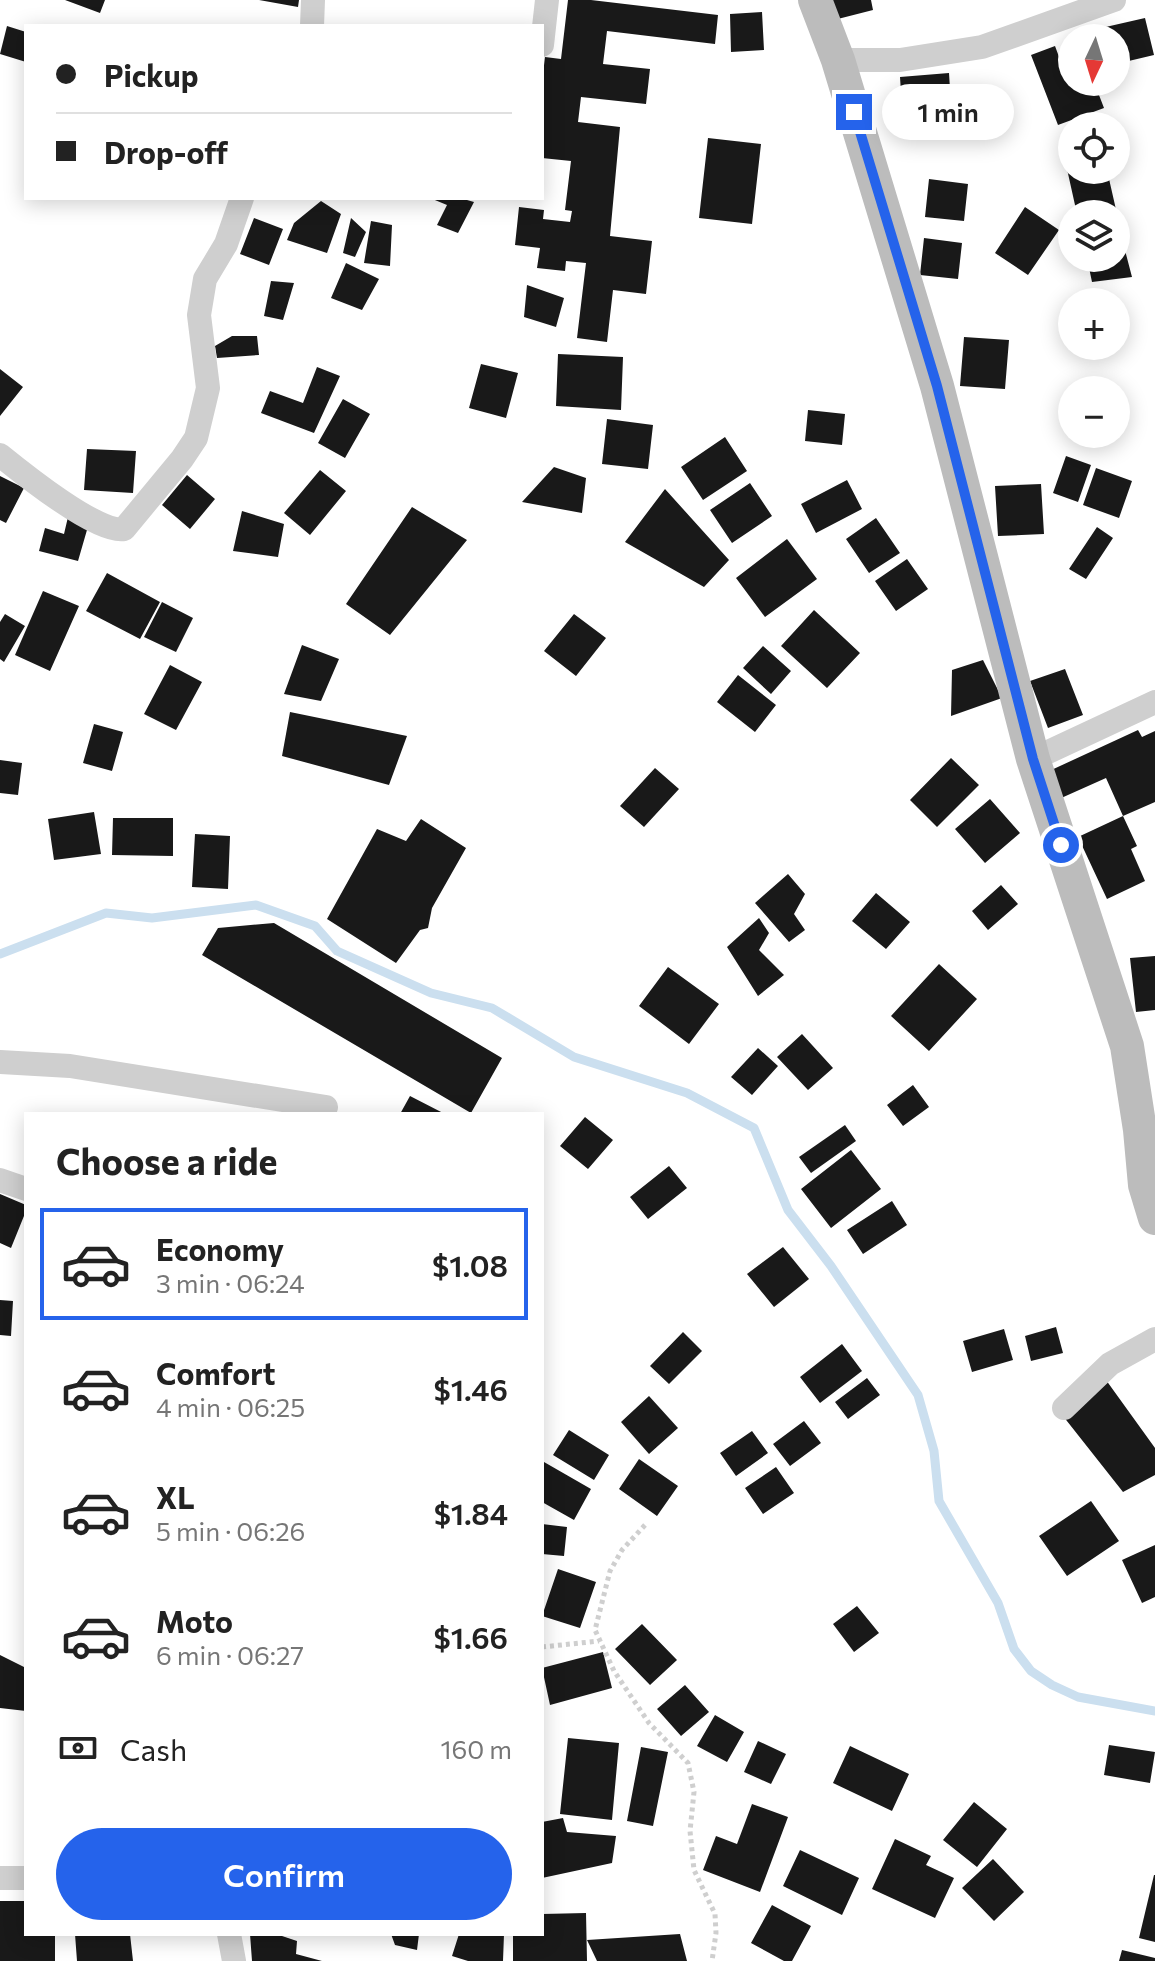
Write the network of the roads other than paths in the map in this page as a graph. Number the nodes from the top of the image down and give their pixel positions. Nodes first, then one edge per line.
1 (313, 0) edge
2 (547, 0) edge
3 (815, 0) edge
4 (1114, 0) edge
5 (312, 24) edge
6 (544, 27) edge
7 (838, 60) junction
8 (241, 200) edge
9 (0, 455) edge
10 (1155, 702) edge
11 (1033, 759) junction
12 (0, 1062) edge
13 (326, 1107) dead end
14 (0, 1180) edge
15 (24, 1188) edge
16 (1155, 1218) edge
17 (1155, 1339) edge
18 (1064, 1408) dead end
19 (0, 1878) edge
20 (24, 1878) edge
21 (229, 1936) edge
22 (234, 1961) edge

1 - 5 street
2 - 6 street
3 - 7 street
4 - 7 street
7 - 11 street
8 - 9 street
10 - 11 street
11 - 16 street
12 - 13 street
14 - 15 street
17 - 18 street
19 - 20 street
21 - 22 street

